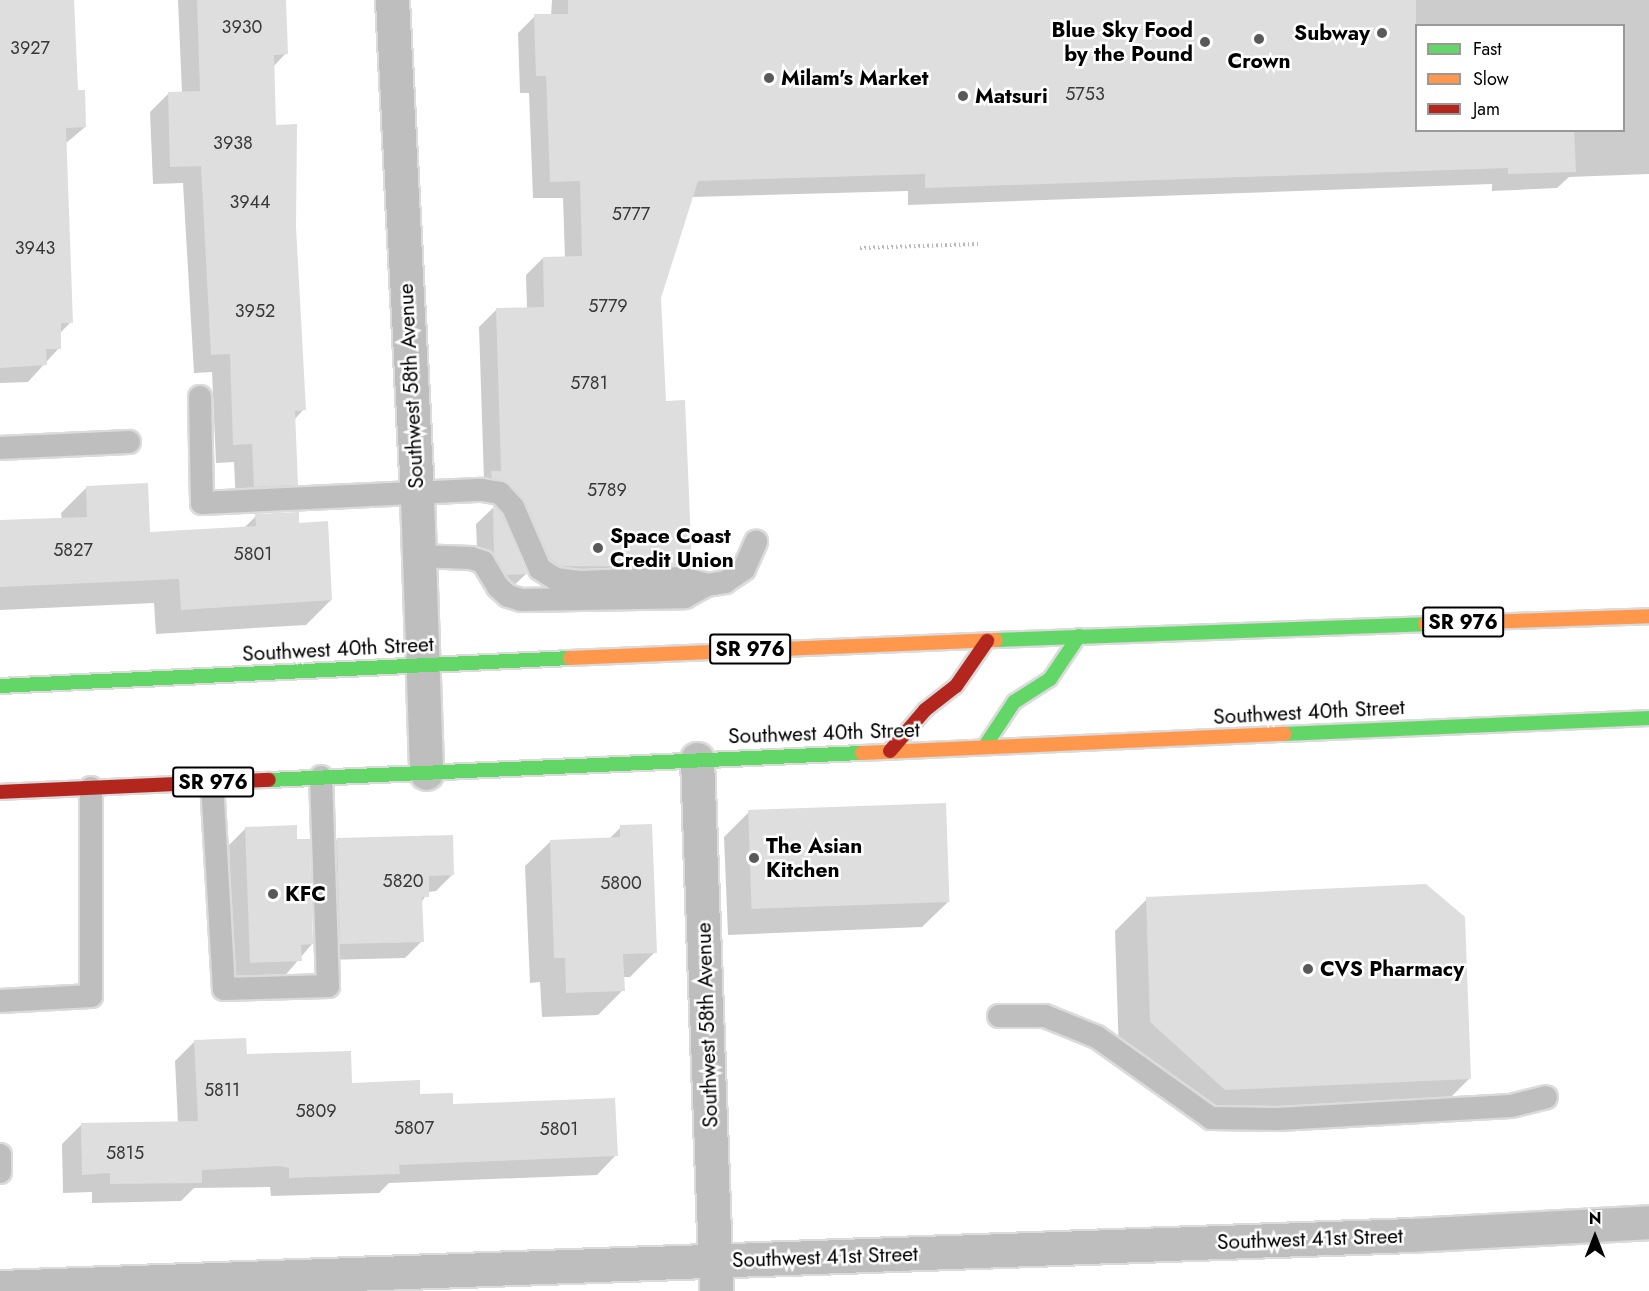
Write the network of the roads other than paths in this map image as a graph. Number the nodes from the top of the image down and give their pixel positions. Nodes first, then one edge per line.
1 (392, 0) edge
2 (200, 397) dead end
3 (129, 442) dead end
4 (0, 448) edge
5 (417, 496) junction
6 (756, 542) dead end
7 (418, 556) junction
8 (707, 585) junction
9 (1649, 616) edge
10 (1079, 636) junction
11 (987, 641) junction
12 (421, 666) junction
13 (0, 686) edge
14 (1649, 718) edge
15 (985, 746) junction
16 (890, 751) junction
17 (697, 759) junction
18 (426, 773) junction
19 (321, 777) junction
20 (212, 782) junction
21 (91, 788) junction
22 (0, 792) edge
23 (0, 1001) edge
24 (999, 1016) dead end
25 (1546, 1097) dead end
26 (0, 1155) edge
27 (0, 1172) edge
28 (1649, 1222) edge
29 (715, 1276) edge
30 (0, 1287) edge

1 - 5 street, Southwest 58th Avenue
2 - 5 lane
3 - 4 lane
5 - 7 street, Southwest 58th Avenue
5 - 8 lane
6 - 8 lane
7 - 8 lane
7 - 12 street, Southwest 58th Avenue
9 - 10 main road, Southwest 40th Street / SR 976
10 - 11 main road, Southwest 40th Street / SR 976
10 - 15 main road
11 - 12 main road, Southwest 40th Street / SR 976
11 - 16 main road
12 - 13 main road, Southwest 40th Street / SR 976
12 - 18 street, Southwest 58th Avenue
14 - 15 main road, Southwest 40th Street / SR 976
15 - 16 main road, Southwest 40th Street / SR 976
16 - 17 main road, Southwest 40th Street / SR 976
17 - 18 main road, Southwest 40th Street / SR 976
17 - 29 street, Southwest 58th Avenue
18 - 19 main road, Southwest 40th Street / SR 976
19 - 20 main road, Southwest 40th Street / SR 976
19 - 20 lane
20 - 21 main road, Southwest 40th Street / SR 976
21 - 22 main road, Southwest 40th Street / SR 976
21 - 23 lane
24 - 25 lane
26 - 27 lane
28 - 29 street, Southwest 41st Street
29 - 30 street, Southwest 41st Street

